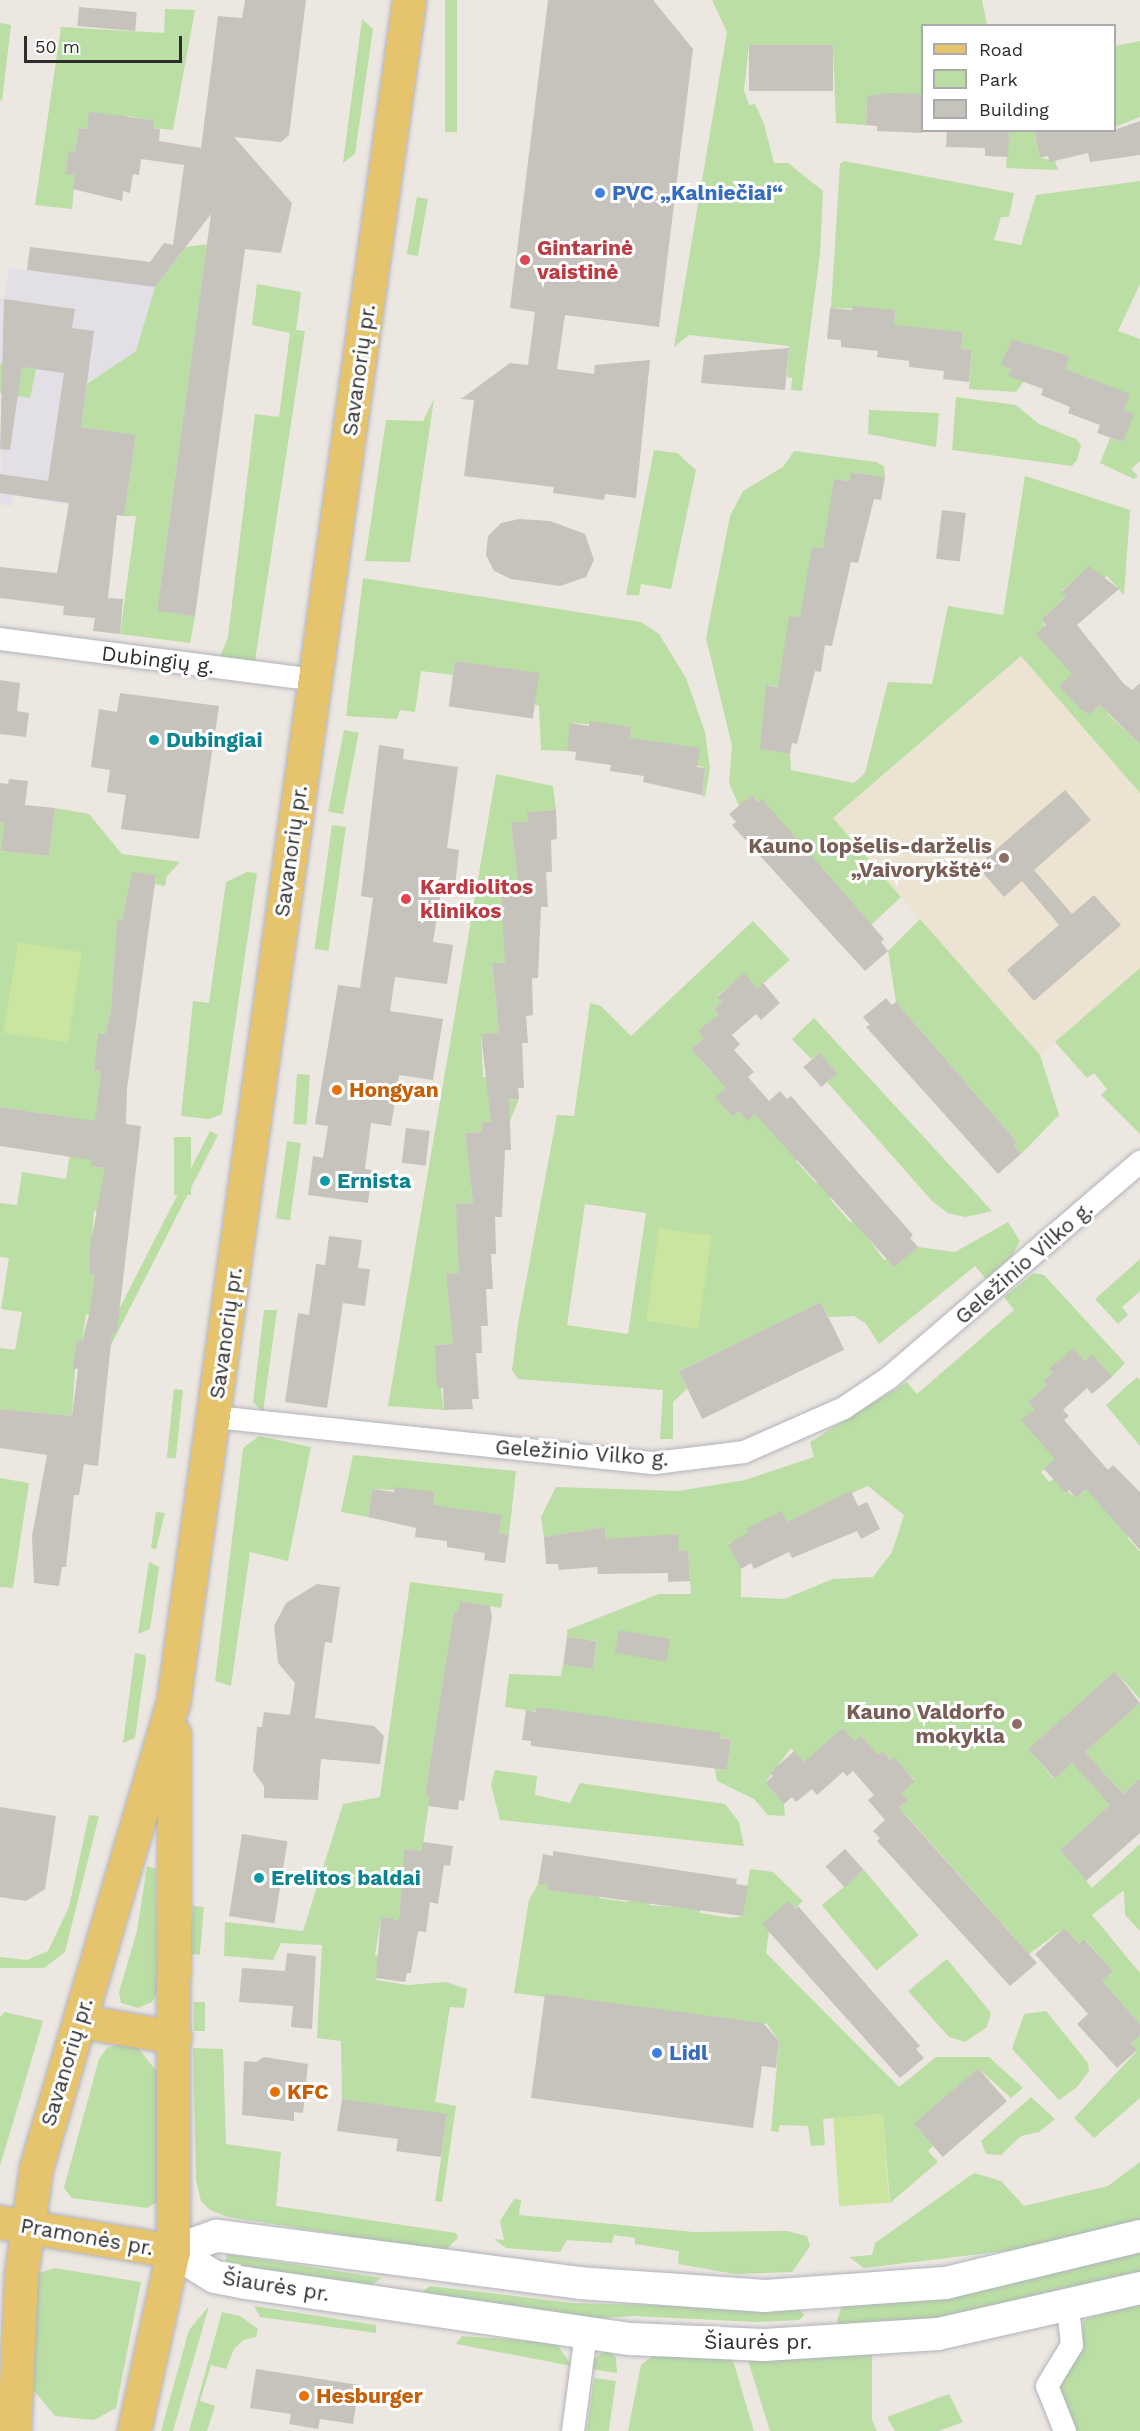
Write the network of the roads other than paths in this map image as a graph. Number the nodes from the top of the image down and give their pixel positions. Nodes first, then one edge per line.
1 (410, 0) edge
2 (0, 639) edge
3 (315, 681) junction
4 (1140, 1162) edge
5 (214, 1417) junction
6 (173, 1703) junction
7 (79, 2021) junction
8 (175, 2037) junction
9 (13, 2224) edge
10 (1140, 2236) edge
11 (174, 2252) junction
12 (424, 2260) junction
13 (1140, 2288) edge
14 (824, 2294) junction
15 (390, 2303) junction
16 (1068, 2307) junction
17 (586, 2333) junction
18 (796, 2344) junction
19 (17, 2430) edge
20 (134, 2431) edge
21 (573, 2431) edge
22 (1065, 2431) edge

1 - 3 main road, Savanorių pr.
2 - 3 street, Dubingių g.
3 - 5 main road, Savanorių pr.
4 - 5 street, Geležinio Vilko g.
5 - 6 main road, Savanorių pr.
6 - 7 main road, Savanorių pr.
6 - 8 main road, Savanorių pr.
7 - 8 main road
7 - 9 main road, Savanorių pr.
8 - 11 main road, Savanorių pr.
9 - 11 main road, Pramonės pr.
9 - 19 main road, Savanorių pr.
10 - 14 main road, Šiaurės pr.
11 - 12 main road, Šiaurės pr.
11 - 15 main road, Šiaurės pr.
11 - 20 main road, Savanorių pr.
12 - 14 main road, Šiaurės pr.
12 - 15 main road
13 - 16 main road, Šiaurės pr.
14 - 18 main road
15 - 17 main road, Šiaurės pr.
16 - 18 main road, Šiaurės pr.
16 - 22 street
17 - 18 main road, Šiaurės pr.
17 - 21 street

